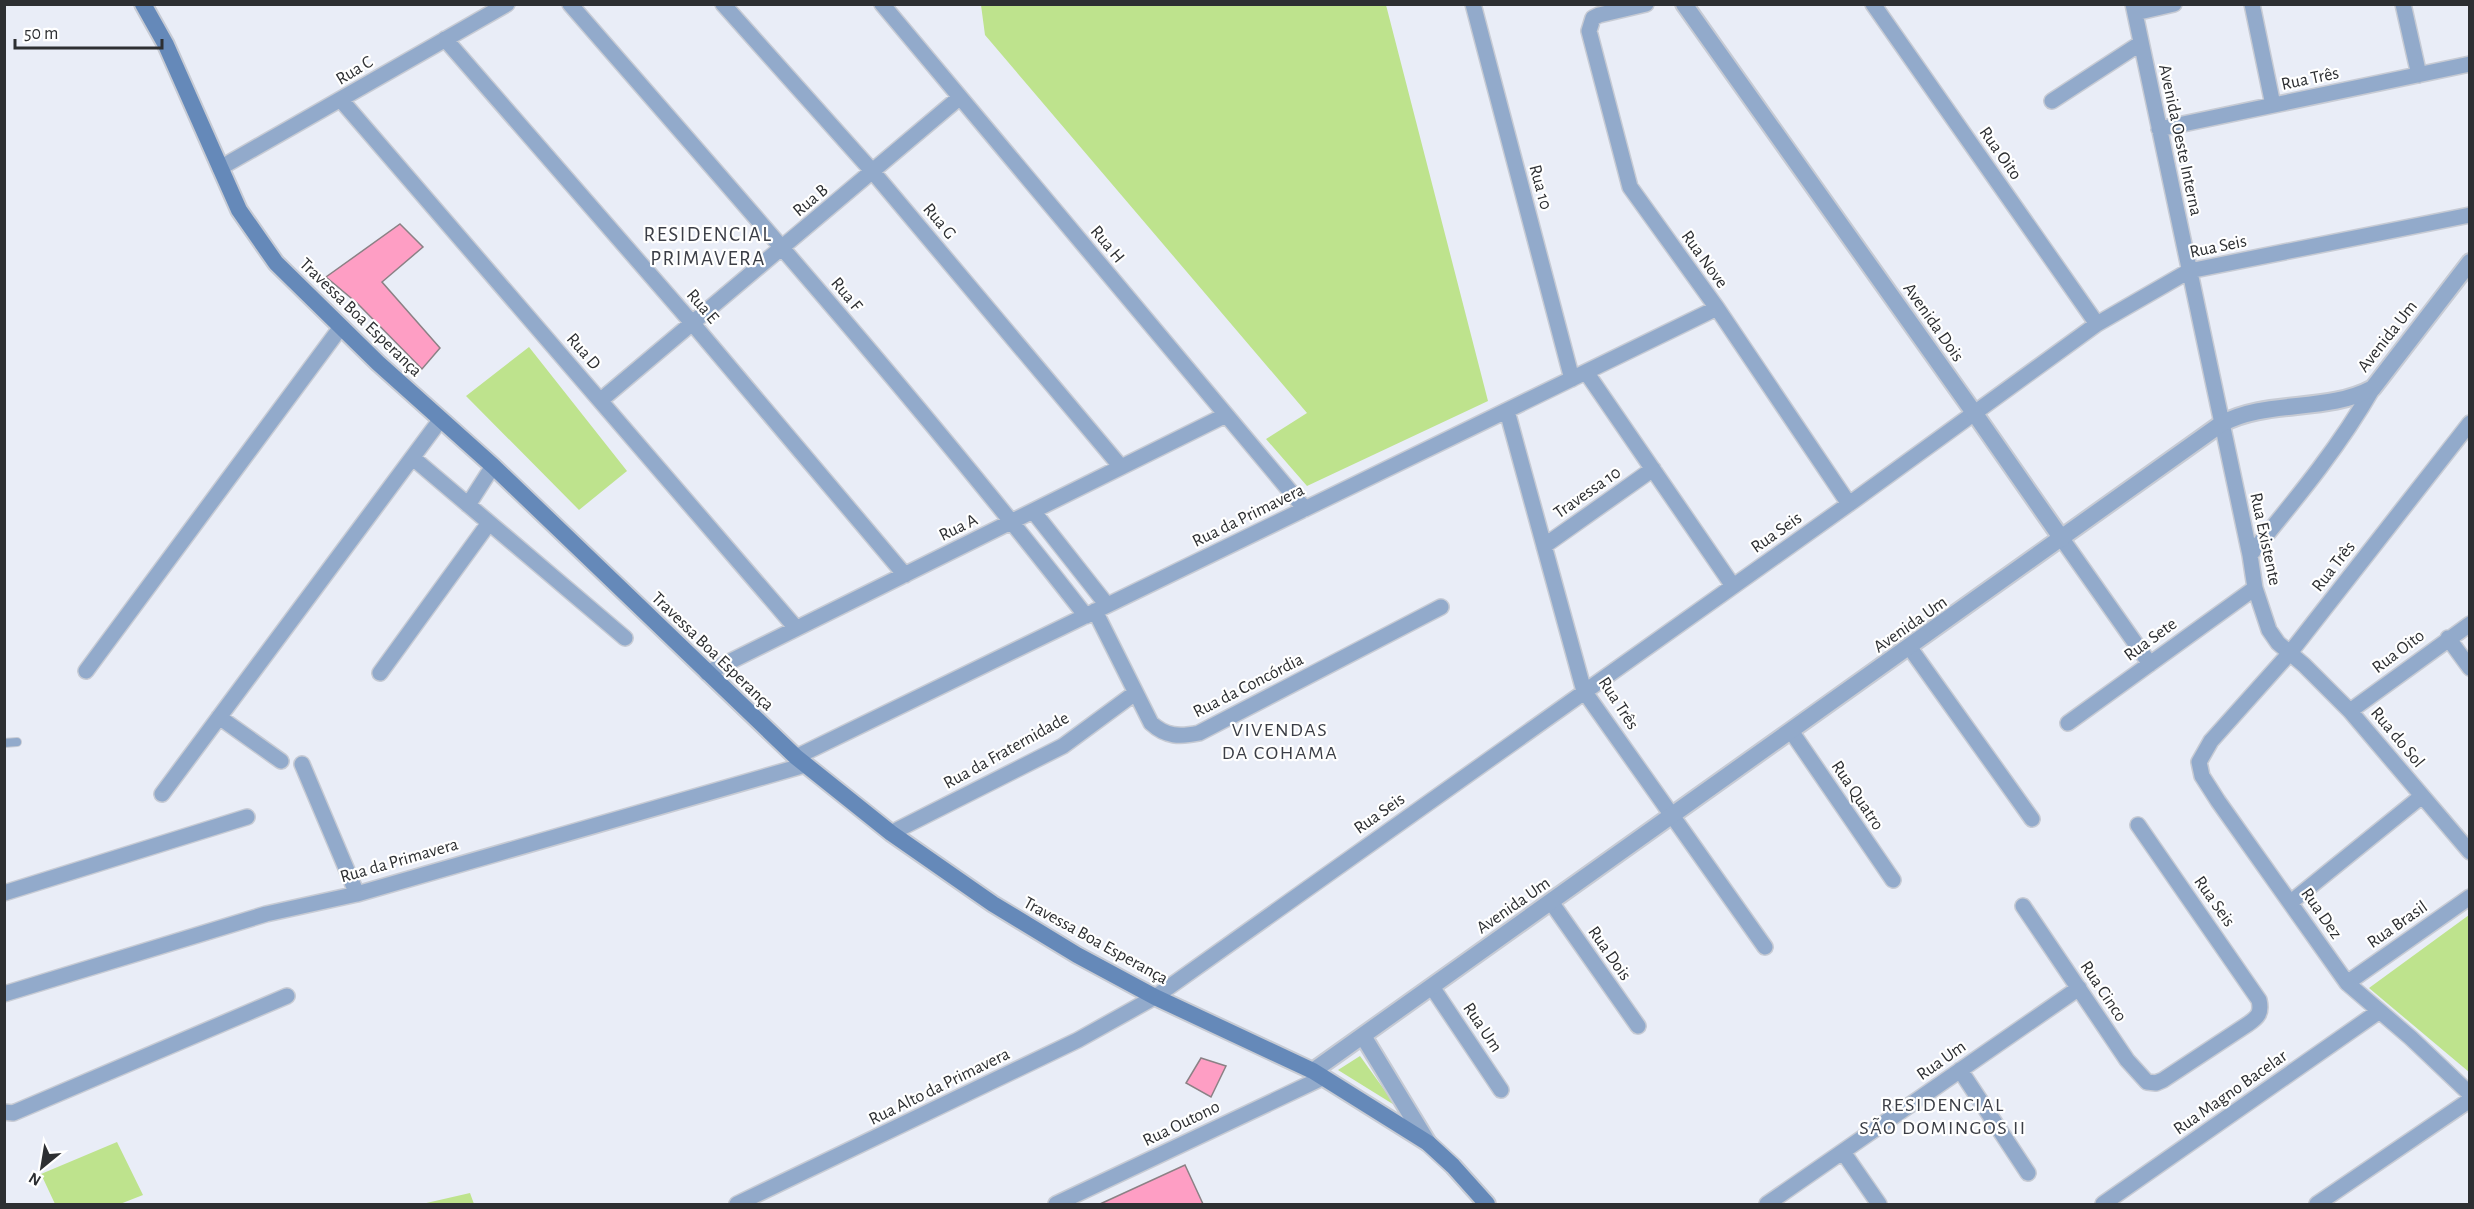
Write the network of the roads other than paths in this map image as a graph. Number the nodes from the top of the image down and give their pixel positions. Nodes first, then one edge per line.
1 (142, 4) edge
2 (507, 4) edge
3 (570, 4) edge
4 (723, 4) edge
5 (882, 4) edge
6 (1473, 4) edge
7 (1646, 4) edge
8 (1684, 4) edge
9 (1873, 4) edge
10 (2174, 4) edge
11 (2252, 4) edge
12 (2403, 4) edge
13 (2134, 9) edge
14 (445, 39) junction
15 (2141, 43) junction
16 (2469, 64) edge
17 (2419, 75) junction
18 (960, 98) junction
19 (341, 100) junction
20 (2052, 101) dead end
21 (2273, 105) junction
22 (2159, 129) junction
23 (220, 168) junction
24 (873, 172) junction
25 (2469, 215) edge
26 (783, 248) junction
27 (2469, 262) edge
28 (2189, 271) junction
29 (1717, 308) junction
30 (693, 324) junction
31 (2097, 324) junction
32 (341, 327) junction
33 (1579, 375) junction
34 (2373, 388) junction
35 (601, 400) junction
36 (1507, 411) junction
37 (1976, 414) junction
38 (1226, 415) junction
39 (441, 419) junction
40 (2469, 423) edge
41 (2222, 424) junction
42 (413, 458) junction
43 (493, 466) junction
44 (1121, 467) junction
45 (1653, 469) junction
46 (1849, 504) junction
47 (468, 505) junction
48 (1305, 509) junction
49 (1033, 511) junction
50 (1012, 521) junction
51 (489, 523) junction
52 (2062, 539) junction
53 (1544, 546) junction
54 (2250, 555) junction
55 (904, 574) junction
56 (1733, 586) junction
57 (2255, 588) junction
58 (1441, 607) dead end
59 (1096, 611) junction
60 (2469, 624) edge
61 (796, 628) junction
62 (625, 638) dead end
63 (2448, 638) junction
64 (1910, 648) junction
65 (2289, 654) junction
66 (2150, 663) junction
67 (2469, 668) edge
68 (86, 671) dead end
69 (706, 673) junction
70 (380, 674) dead end
71 (1584, 691) junction
72 (1135, 693) junction
73 (2350, 711) junction
74 (219, 717) junction
75 (2068, 723) dead end
76 (2222, 728) joint
77 (1791, 731) junction
78 (16, 742) dead end
79 (4, 743) edge
80 (281, 761) dead end
81 (800, 761) junction
82 (302, 764) dead end
83 (162, 794) dead end
84 (2422, 796) junction
85 (1672, 816) junction
86 (247, 818) dead end
87 (2032, 819) dead end
88 (2138, 825) dead end
89 (891, 833) junction
90 (2469, 852) edge
91 (1893, 880) dead end
92 (4, 893) edge
93 (357, 894) junction
94 (2469, 897) edge
95 (1551, 902) junction
96 (2291, 902) junction
97 (2023, 906) dead end
98 (1765, 947) dead end
99 (2347, 983) junction
100 (1432, 987) junction
101 (2079, 988) junction
102 (4, 994) edge
103 (287, 996) dead end
104 (1155, 997) junction
105 (2378, 1012) junction
106 (1638, 1026) dead end
107 (1362, 1036) junction
108 (1960, 1070) junction
109 (1318, 1075) junction
110 (2163, 1080) joint
111 (1501, 1090) dead end
112 (2469, 1094) edge
113 (2469, 1100) edge
114 (4, 1112) edge
115 (1428, 1143) junction
116 (1843, 1152) junction
117 (2028, 1173) dead end
118 (737, 1204) edge
119 (1056, 1204) edge
120 (1487, 1204) edge
121 (1767, 1204) edge
122 (1879, 1204) edge
123 (2103, 1204) edge
124 (2317, 1204) edge

1 - 23 main road, Travessa Boa Esperança
2 - 14 street, Rua C
3 - 26 street, Rua F
4 - 24 street, Rua G
5 - 18 street, Rua H
6 - 33 street, Rua 10
7 - 29 street, Rua Nove
8 - 37 street, Avenida Dois
9 - 31 street, Rua Oito
10 - 13 street
11 - 21 street
12 - 17 street
13 - 15 street, Avenida Oeste Interna
14 - 19 street, Rua C
14 - 30 street, Rua E
15 - 20 street
15 - 22 street, Avenida Oeste Interna
16 - 17 street, Rua Três
17 - 21 street, Rua Três
18 - 24 street, Rua B
18 - 38 street, Rua H
19 - 23 street, Rua C
19 - 35 street, Rua D
21 - 22 street, Rua Três
22 - 28 street, Avenida Oeste Interna
23 - 32 main road, Travessa Boa Esperança
24 - 26 street, Rua B
24 - 44 street, Rua G
25 - 28 street, Rua Seis
26 - 30 street, Rua B
26 - 50 street, Rua F
27 - 34 street, Avenida Um
28 - 31 street, Rua Seis
28 - 41 street, Avenida Oeste Interna
29 - 33 street, Rua da Primavera
29 - 46 street, Rua Nove
30 - 35 street, Rua B
30 - 55 street, Rua E
31 - 37 street, Rua Seis
32 - 39 main road, Travessa Boa Esperança
32 - 68 street
33 - 36 street, Rua da Primavera
33 - 45 street, Rua 10
34 - 41 street, Avenida Um
34 - 54 street
35 - 61 street, Rua D
36 - 48 street, Rua da Primavera
36 - 53 street, Rua Três
37 - 46 street, Rua Seis
37 - 52 street, Avenida Dois
38 - 44 street, Rua A
38 - 48 street, Rua H
39 - 42 street
39 - 43 main road, Travessa Boa Esperança
40 - 65 street, Rua Três
41 - 52 street, Avenida Um
41 - 54 street, Rua Existente
42 - 47 street
42 - 74 street
43 - 47 street
43 - 69 main road, Travessa Boa Esperança
44 - 49 street, Rua A
45 - 53 street, Travessa 10
45 - 56 street, Rua 10
46 - 56 street, Rua Seis
47 - 51 street
48 - 59 street, Rua da Primavera
49 - 50 street, Rua A
49 - 59 street
50 - 55 street, Rua A
50 - 59 street, Rua F
51 - 62 street
51 - 70 street
52 - 64 street, Avenida Um
52 - 66 street, Avenida Dois
53 - 71 street, Rua Três
54 - 57 street, Rua Existente
55 - 61 street, Rua A
56 - 71 street, Rua Seis
57 - 65 street, Rua Existente
57 - 66 street, Rua Sete
58 - 72 street, Rua da Concórdia
59 - 72 street, Rua da Concórdia
59 - 81 street, Rua da Primavera
60 - 63 street, Rua Oito
61 - 69 street, Rua A
63 - 67 street
63 - 73 street, Rua Oito
64 - 77 street, Avenida Um
64 - 87 street
65 - 73 street, Rua do Sol
65 - 76 street, Rua Três
66 - 75 street, Rua Sete
69 - 81 main road, Travessa Boa Esperança
71 - 85 street, Rua Três
71 - 104 street, Rua Seis
72 - 89 street, Rua da Fraternidade
73 - 84 street, Rua do Sol
74 - 80 street
74 - 83 street
76 - 96 street, Rua Dez
77 - 85 street, Avenida Um
77 - 91 street, Rua Quatro
78 - 79 lane
81 - 89 main road, Travessa Boa Esperança
81 - 93 street, Rua da Primavera
82 - 93 street
84 - 90 street, Rua do Sol
84 - 96 street
85 - 95 street, Avenida Um
85 - 98 street, Rua Três
86 - 92 street
88 - 110 street, Rua Seis
89 - 104 main road, Travessa Boa Esperança
93 - 102 street, Rua da Primavera
94 - 99 street, Rua Brasil
95 - 100 street, Avenida Um
95 - 106 street, Rua Dois
96 - 99 street, Rua Dez
97 - 101 street, Rua Cinco
99 - 105 street, Rua Dez
100 - 107 street, Avenida Um
100 - 111 street, Rua Um
101 - 108 street, Rua Um
101 - 110 street, Rua Cinco
103 - 114 street
104 - 109 main road, Travessa Boa Esperança
104 - 118 street, Rua Alto da Primavera
105 - 112 street, Rua Dez
105 - 123 street, Rua Magno Bacelar
107 - 109 street, Avenida Um
107 - 115 street
108 - 116 street, Rua Um
108 - 117 street
109 - 115 main road, Travessa Boa Esperança
109 - 119 street, Rua Outono
113 - 124 street
115 - 120 main road, Travessa Boa Esperança
116 - 121 street, Rua Um
116 - 122 street

